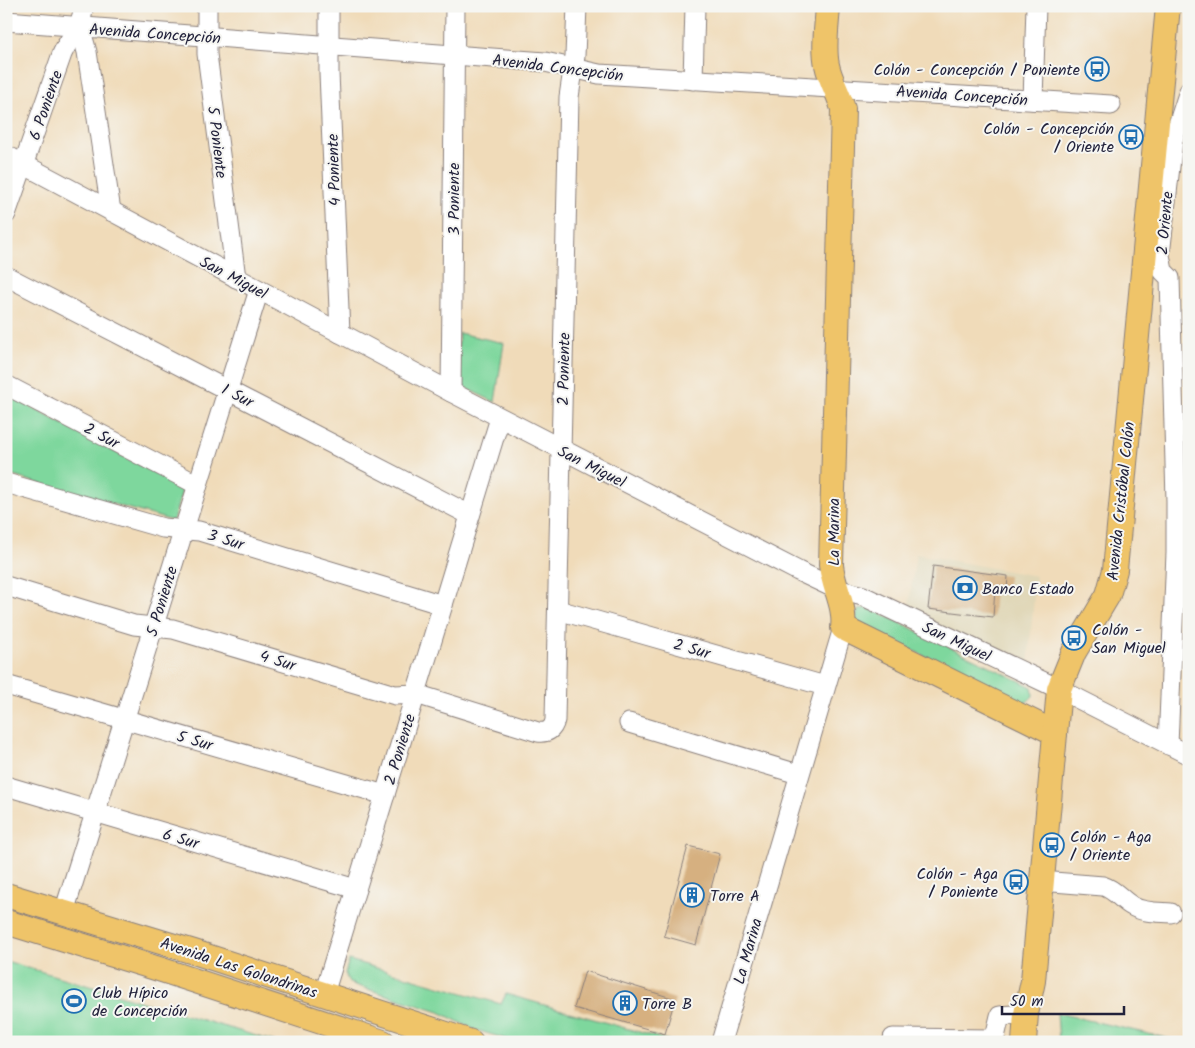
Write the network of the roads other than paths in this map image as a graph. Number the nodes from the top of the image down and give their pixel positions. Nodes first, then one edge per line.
1 (84, 6) edge
2 (207, 6) edge
3 (329, 6) edge
4 (455, 6) edge
5 (577, 6) edge
6 (695, 6) edge
7 (828, 6) edge
8 (1036, 6) edge
9 (1168, 6) edge
10 (6, 21) edge
11 (80, 27) junction
12 (206, 36) junction
13 (328, 45) junction
14 (454, 56) junction
15 (572, 69) junction
16 (693, 80) junction
17 (836, 88) junction
18 (1189, 90) edge
19 (1033, 100) junction
20 (1111, 105) dead end
21 (6, 155) edge
22 (24, 165) junction
23 (111, 211) junction
24 (6, 214) edge
25 (6, 276) edge
26 (236, 278) junction
27 (259, 290) junction
28 (340, 333) junction
29 (1181, 356) edge
30 (6, 385) edge
31 (228, 389) junction
32 (451, 392) junction
33 (500, 418) junction
34 (562, 450) junction
35 (6, 483) edge
36 (198, 485) junction
37 (470, 515) junction
38 (184, 530) junction
39 (6, 586) edge
40 (836, 589) junction
41 (443, 605) junction
42 (558, 610) junction
43 (153, 627) junction
44 (843, 628) junction
45 (6, 685) edge
46 (825, 686) junction
47 (1058, 689) junction
48 (416, 694) junction
49 (124, 719) junction
50 (630, 723) dead end
51 (550, 730) joint
52 (1055, 733) junction
53 (1168, 744) junction
54 (1189, 755) edge
55 (798, 774) junction
56 (6, 786) edge
57 (385, 795) junction
58 (95, 812) junction
59 (1041, 882) junction
60 (356, 889) junction
61 (6, 895) edge
62 (64, 912) junction
63 (1171, 913) dead end
64 (6, 922) edge
65 (31, 930) junction
66 (324, 994) junction
67 (1024, 1031) edge
68 (893, 1038) dead end
69 (383, 1042) edge
70 (471, 1042) edge
71 (721, 1042) edge

1 - 11 street, 6 Poniente
2 - 12 street, 5 Poniente
3 - 13 street, 4 Poniente
4 - 14 street, 3 Poniente
5 - 15 street, 2 Poniente
6 - 16 street
7 - 17 main road, La Marina
8 - 19 street
9 - 47 main road, Avenida Cristóbal Colón
10 - 11 street, Avenida Concepción
11 - 12 street, Avenida Concepción
11 - 22 street, 6 Poniente
11 - 23 street, 6 Poniente
12 - 13 street, Avenida Concepción
12 - 26 street, 5 Poniente
13 - 14 street, Avenida Concepción
13 - 28 street, 4 Poniente
14 - 15 street, Avenida Concepción
14 - 32 street, 3 Poniente
15 - 16 street, Avenida Concepción
15 - 34 street, 2 Poniente
16 - 17 street, Avenida Concepción
17 - 19 street, Avenida Concepción
17 - 40 main road, La Marina
18 - 29 street, 2 Oriente
19 - 20 street, Avenida Concepción
21 - 22 street, San Miguel
22 - 23 street, San Miguel
22 - 24 street, 6 Poniente
23 - 26 street, San Miguel
25 - 31 street, 1 Sur
26 - 27 street, San Miguel
27 - 28 street, San Miguel
27 - 31 street, 5 Poniente
28 - 32 street, San Miguel
29 - 53 street, 2 Oriente
30 - 36 street, 2 Sur
31 - 36 street, 5 Poniente
31 - 37 street, 1 Sur
32 - 33 street, San Miguel
33 - 34 street, San Miguel
33 - 37 street, 2 Poniente
34 - 40 street, San Miguel
34 - 42 street, 2 Poniente
35 - 38 street, 3 Sur
36 - 38 street, 5 Poniente
37 - 41 street, 2 Poniente
38 - 41 street, 3 Sur
38 - 43 street, 5 Poniente
39 - 43 street, 4 Sur
40 - 44 main road, La Marina
40 - 47 street, San Miguel
41 - 48 street, 2 Poniente
42 - 46 street, 2 Sur
42 - 51 street, 2 Poniente
43 - 48 street, 4 Sur
43 - 49 street, 5 Poniente
44 - 46 street, La Marina
44 - 52 main road
45 - 49 street, 5 Sur
46 - 55 street, La Marina
47 - 52 main road, Avenida Cristóbal Colón
47 - 53 street, San Miguel
48 - 51 street, 4 Sur
48 - 57 street, 2 Poniente
49 - 57 street, 5 Sur
49 - 58 street, 5 Poniente
50 - 55 street
52 - 59 main road, Avenida Cristóbal Colón
53 - 54 street, San Miguel
55 - 71 street, La Marina
56 - 58 street, 6 Sur
57 - 60 street, 2 Poniente
58 - 60 street, 6 Sur
58 - 62 street, 5 Poniente
59 - 63 street
59 - 67 main road, Avenida Cristóbal Colón
60 - 66 street, 2 Poniente
61 - 62 main road, Avenida Las Golondrinas
62 - 65 main road
62 - 66 main road, Avenida Las Golondrinas
64 - 65 main road, Avenida Las Golondrinas
65 - 69 main road, Avenida Las Golondrinas
66 - 70 main road, Avenida Las Golondrinas
67 - 68 street

